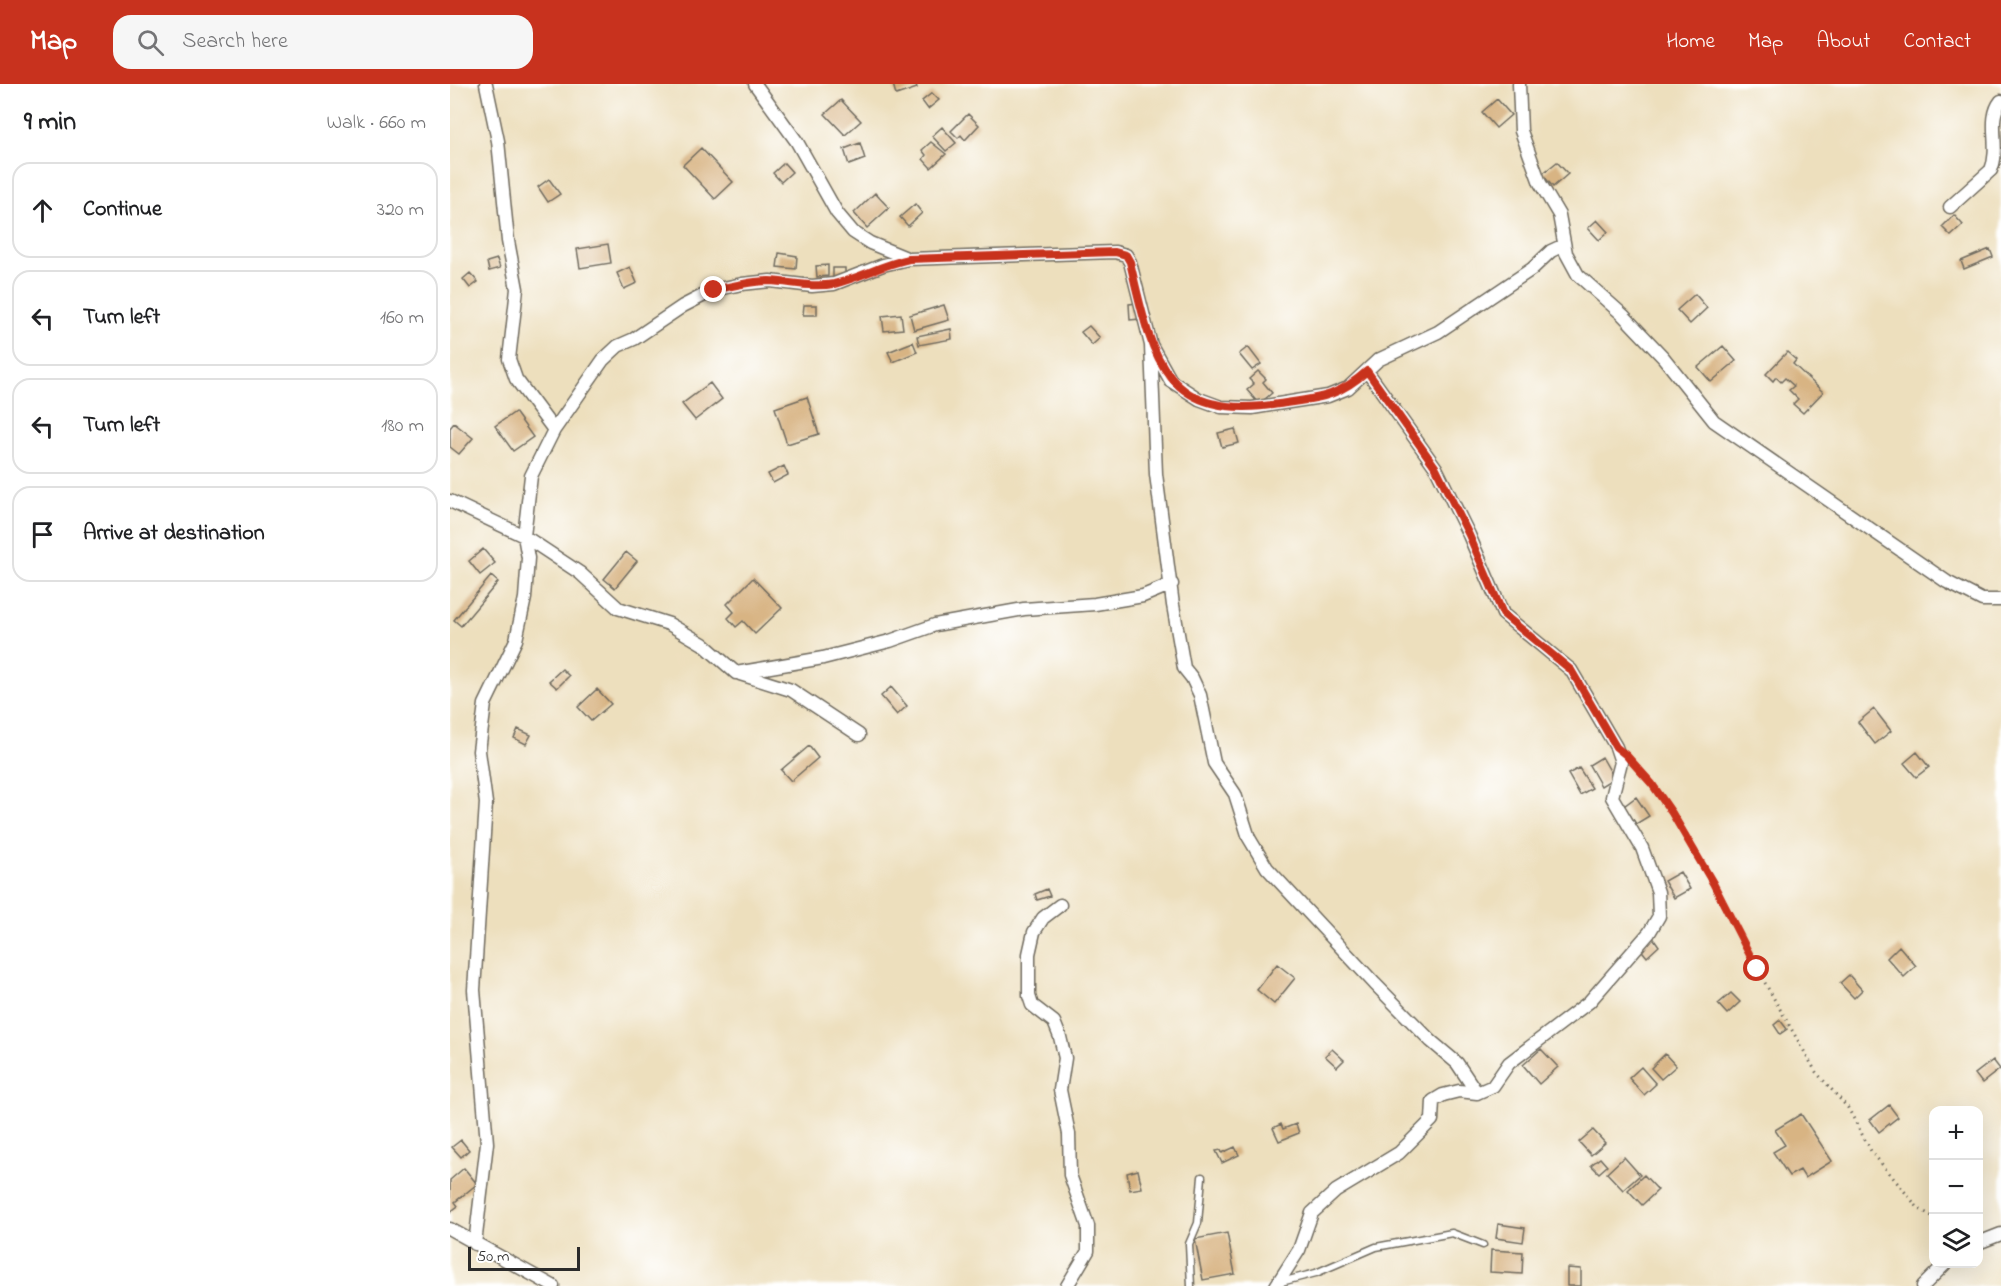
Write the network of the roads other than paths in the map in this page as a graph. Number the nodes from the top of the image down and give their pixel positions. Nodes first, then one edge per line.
1 (486, 84) edge
2 (756, 84) edge
3 (1519, 84) edge
4 (2001, 101) edge
5 (1950, 207) dead end
6 (1564, 245) junction
7 (909, 259) junction
8 (1151, 345) junction
9 (1367, 371) junction
10 (554, 430) junction
11 (450, 501) edge
12 (524, 536) junction
13 (1172, 584) junction
14 (2001, 600) edge
15 (736, 673) junction
16 (860, 735) dead end
17 (1060, 905) dead end
18 (1477, 1093) junction
19 (1202, 1177) dead end
20 (450, 1229) edge
21 (2001, 1234) edge
22 (1983, 1241) edge
23 (475, 1244) junction
24 (1483, 1245) dead end
25 (1940, 1268) edge
26 (1278, 1284) edge
27 (553, 1286) edge
28 (1067, 1286) edge
29 (1191, 1286) edge
30 (1923, 1286) edge

1 - 10 street
2 - 7 street
3 - 6 street
4 - 5 street
6 - 9 street
6 - 14 street
7 - 8 street
7 - 10 street
8 - 9 street
8 - 13 street
9 - 18 street
10 - 12 street
11 - 12 street
12 - 15 street
12 - 23 street
13 - 15 street
13 - 18 street
15 - 16 street
17 - 28 street
18 - 26 street
19 - 29 lane
20 - 23 street
21 - 22 street
23 - 27 street
24 - 26 lane
25 - 30 street

